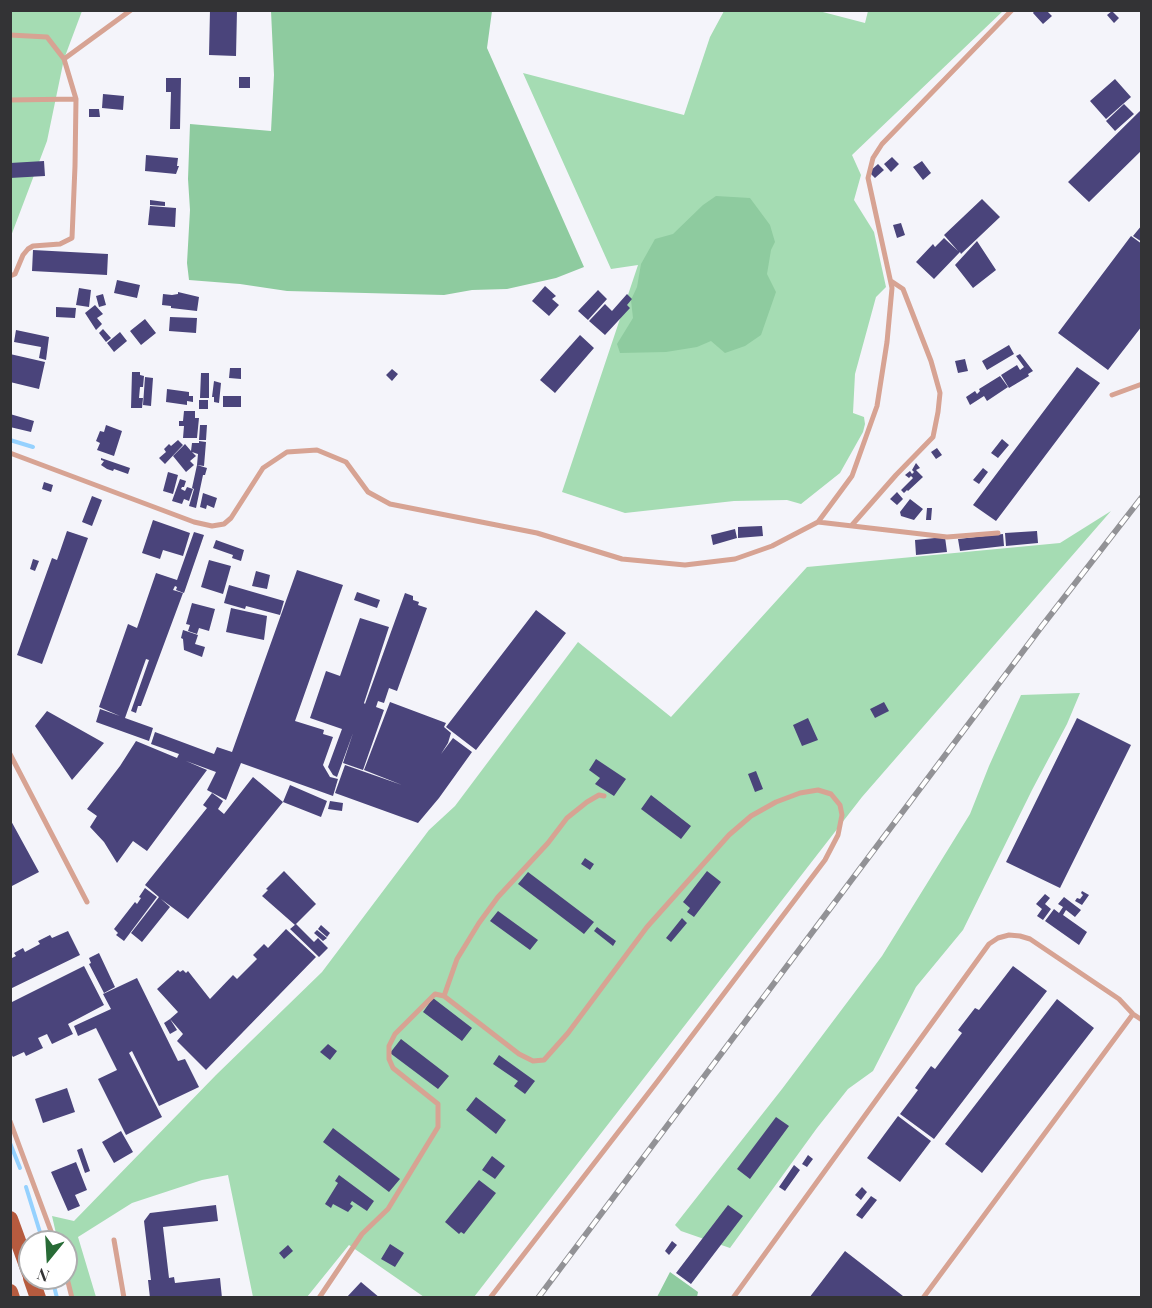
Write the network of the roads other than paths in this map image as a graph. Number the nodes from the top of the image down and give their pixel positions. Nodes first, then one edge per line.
1 (131, 10) edge
2 (1012, 10) edge
3 (120, 14) edge
4 (10, 35) edge
5 (63, 59) junction
6 (76, 99) junction
7 (10, 100) edge
8 (10, 276) edge
9 (891, 281) junction
10 (1142, 384) edge
11 (1112, 395) dead end
12 (10, 453) edge
13 (818, 522) junction
14 (852, 525) junction
15 (998, 533) dead end
16 (10, 754) edge
17 (604, 796) dead end
18 (87, 902) dead end
19 (444, 996) junction
20 (1133, 1014) junction
21 (1142, 1020) edge
22 (10, 1121) edge
23 (10, 1219) edge
24 (51, 1230) edge
25 (114, 1240) dead end
26 (18, 1241) edge
27 (10, 1292) edge
28 (12, 1298) edge
29 (124, 1298) edge
30 (319, 1298) edge
31 (490, 1298) edge
32 (733, 1298) edge
33 (923, 1298) edge

1 - 3 lane
2 - 9 lane
3 - 5 lane
4 - 5 lane
5 - 6 lane
6 - 7 lane
6 - 8 lane
9 - 13 lane
9 - 14 lane
10 - 11 lane
12 - 13 lane
13 - 14 lane
14 - 15 lane
16 - 18 lane
17 - 19 lane
19 - 30 lane
19 - 31 lane
20 - 21 lane
20 - 32 lane
20 - 33 lane
22 - 24 lane
23 - 26 main road
25 - 29 lane
27 - 28 main road

